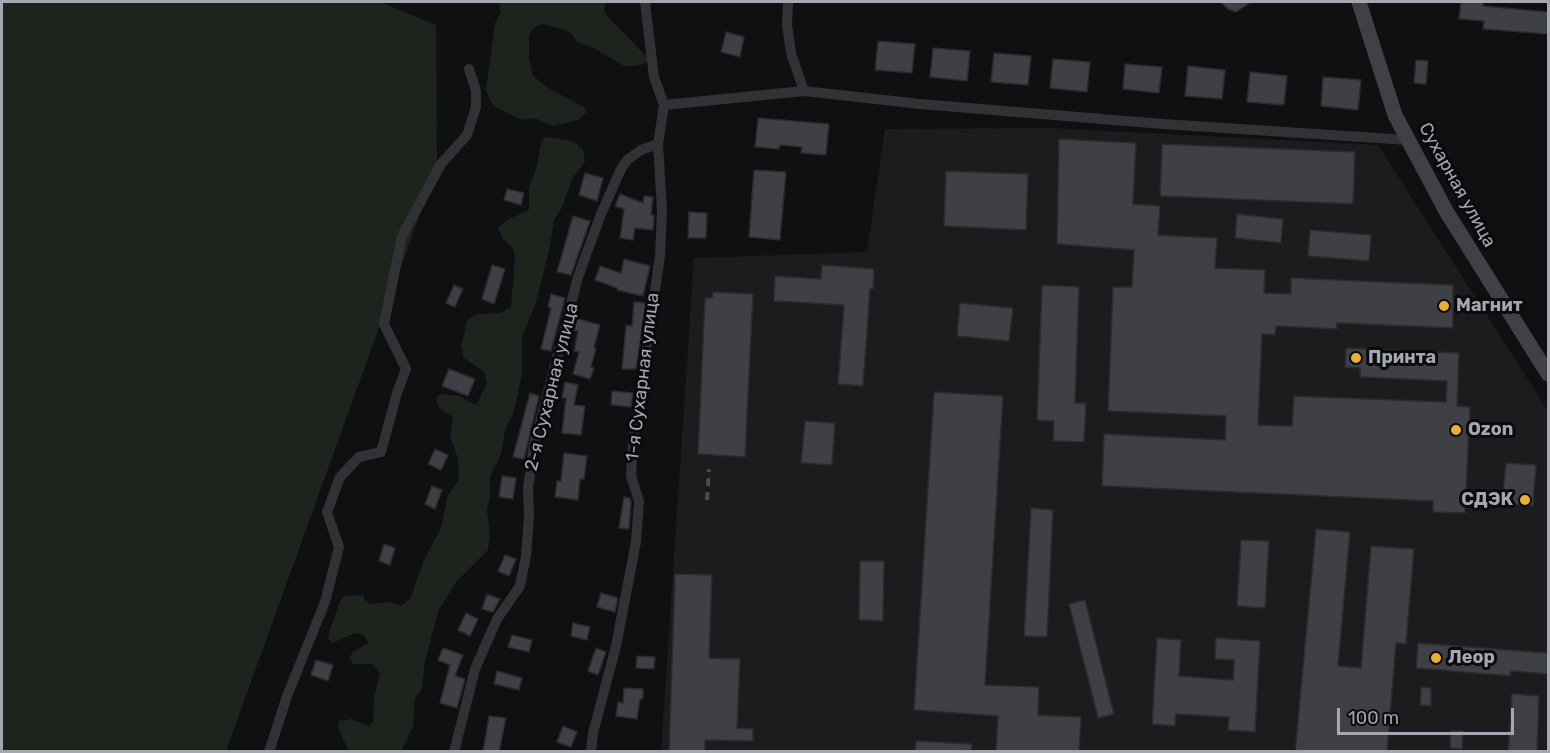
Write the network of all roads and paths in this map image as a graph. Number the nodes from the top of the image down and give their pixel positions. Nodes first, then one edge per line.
1 (645, 2) edge
2 (788, 2) edge
3 (1359, 2) edge
4 (469, 69) dead end
5 (804, 91) junction
6 (664, 105) junction
7 (1408, 140) junction
8 (658, 144) junction
9 (1548, 374) edge
10 (269, 752) edge
11 (454, 752) edge
12 (591, 752) edge

1 - 6 street
2 - 5 street
3 - 7 street, Сухарная улица
4 - 10 street
5 - 6 street
5 - 7 street
6 - 8 street, 1-я Сухарная улица
7 - 9 street, Сухарная улица
8 - 11 street, 2-я Сухарная улица
8 - 12 street, 1-я Сухарная улица

